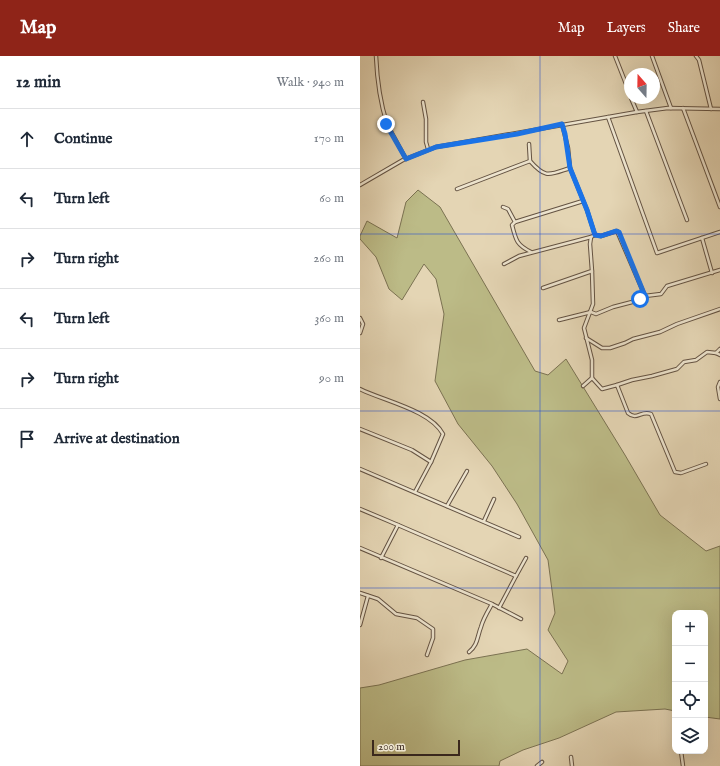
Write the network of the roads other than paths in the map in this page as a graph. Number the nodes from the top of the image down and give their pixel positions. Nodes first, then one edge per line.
1 (376, 56) edge
2 (614, 56) edge
3 (652, 56) edge
4 (696, 56) edge
5 (624, 80) edge
6 (423, 102) dead end
7 (634, 104) edge
8 (672, 108) junction
9 (683, 108) junction
10 (711, 109) junction
11 (720, 109) edge
12 (646, 111) junction
13 (637, 112) junction
14 (608, 117) junction
15 (562, 124) junction
16 (529, 144) dead end
17 (428, 149) junction
18 (406, 159) junction
19 (530, 161) junction
20 (570, 168) junction
21 (360, 185) edge
22 (457, 189) dead end
23 (584, 201) junction
24 (504, 207) dead end
25 (720, 207) edge
26 (687, 220) dead end
27 (514, 222) junction
28 (720, 232) edge
29 (595, 235) junction
30 (591, 237) junction
31 (702, 238) junction
32 (532, 253) junction
33 (504, 264) dead end
34 (720, 270) edge
35 (592, 271) junction
36 (712, 273) junction
37 (543, 288) dead end
38 (645, 296) junction
39 (720, 309) edge
40 (591, 312) junction
41 (360, 318) edge
42 (559, 320) dead end
43 (360, 333) edge
44 (586, 338) junction
45 (720, 349) edge
46 (716, 352) junction
47 (720, 355) edge
48 (592, 378) junction
49 (720, 382) edge
50 (617, 385) junction
51 (583, 386) dead end
52 (360, 389) edge
53 (720, 399) edge
54 (360, 429) edge
55 (432, 462) junction
56 (706, 464) dead end
57 (360, 469) edge
58 (467, 471) dead end
59 (414, 492) junction
60 (494, 499) dead end
61 (447, 506) junction
62 (360, 509) edge
63 (484, 521) junction
64 (398, 525) junction
65 (519, 537) dead end
66 (360, 548) edge
67 (381, 558) junction
68 (526, 558) dead end
69 (516, 576) junction
70 (360, 593) edge
71 (368, 596) junction
72 (492, 604) junction
73 (499, 608) junction
74 (521, 619) dead end
75 (360, 625) edge
76 (469, 652) dead end
77 (426, 655) dead end
78 (681, 754) edge
79 (572, 757) dead end
80 (542, 762) dead end
81 (537, 766) edge
82 (572, 766) edge
83 (683, 766) edge

1 - 18 street
2 - 5 street
3 - 8 street
4 - 10 street
6 - 17 street
7 - 13 street
8 - 9 street
8 - 12 street
9 - 10 street
9 - 25 street
10 - 11 street
12 - 13 street
12 - 26 street
13 - 14 street
14 - 15 street
14 - 31 street
15 - 17 street
15 - 20 street
16 - 19 street
17 - 18 street
18 - 21 street
19 - 20 street
19 - 22 street
20 - 23 street
23 - 27 street
23 - 29 street
24 - 27 street
27 - 32 street
28 - 31 street
29 - 30 street
29 - 38 street
30 - 32 street
30 - 35 street
31 - 36 street
32 - 33 street
34 - 36 street
35 - 37 street
35 - 40 street
36 - 38 street
38 - 40 street
39 - 44 street
40 - 42 street
40 - 44 street
41 - 43 street
44 - 48 street
45 - 46 street
46 - 47 street
46 - 50 street
48 - 50 street
48 - 51 street
49 - 53 street
50 - 56 street
52 - 55 street
54 - 55 street
55 - 59 street
57 - 59 street
58 - 61 street
59 - 61 street
60 - 63 street
61 - 63 street
62 - 64 street
63 - 65 street
64 - 67 street
64 - 69 street
66 - 67 street
67 - 72 street
68 - 69 street
69 - 73 street
70 - 71 street
71 - 75 street
71 - 77 street
72 - 73 street
72 - 76 street
73 - 74 street
78 - 83 street
79 - 82 street
80 - 81 street

